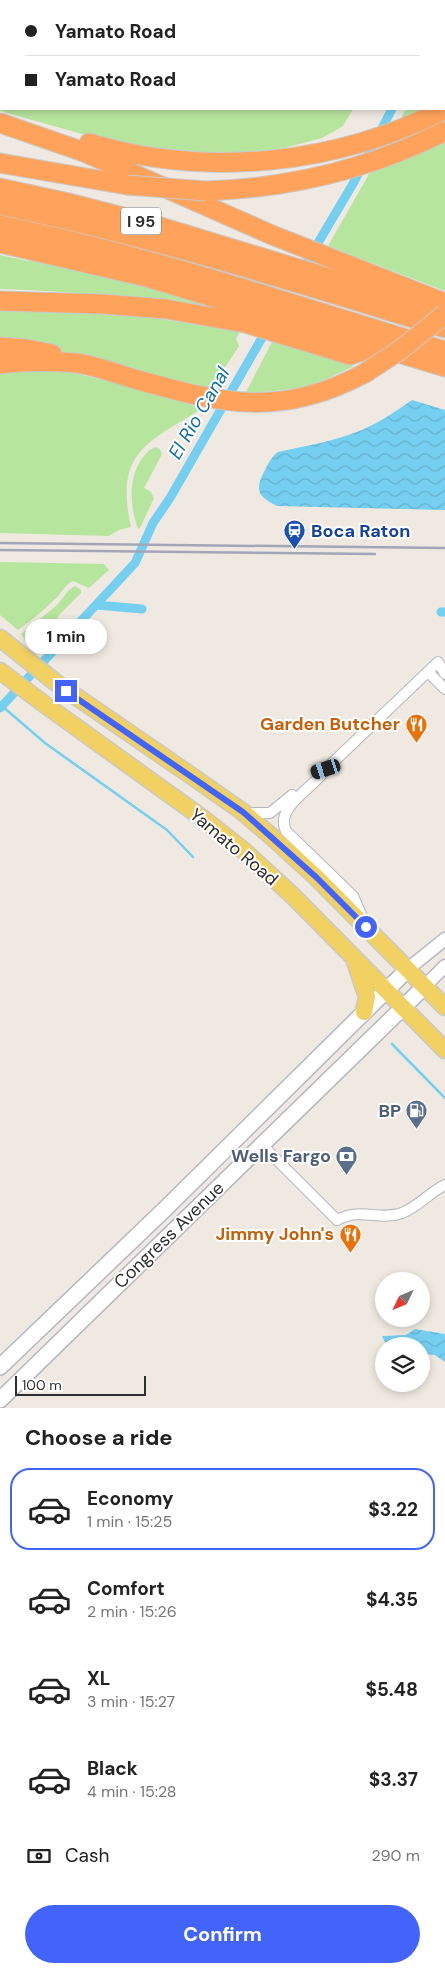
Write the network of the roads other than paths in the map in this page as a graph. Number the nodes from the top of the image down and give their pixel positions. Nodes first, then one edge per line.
1 (443, 110) edge
2 (0, 116) edge
3 (0, 124) edge
4 (445, 131) edge
5 (0, 157) edge
6 (0, 163) edge
7 (40, 170) junction
8 (0, 188) edge
9 (0, 205) edge
10 (0, 225) edge
11 (0, 243) edge
12 (275, 269) junction
13 (325, 275) junction
14 (0, 301) edge
15 (445, 303) edge
16 (253, 309) junction
17 (445, 314) edge
18 (300, 323) junction
19 (445, 328) edge
20 (0, 347) edge
21 (445, 351) edge
22 (76, 363) junction
23 (0, 364) edge
24 (445, 367) edge
25 (0, 638) edge
26 (0, 649) edge
27 (26, 659) junction
28 (428, 672) junction
29 (4, 674) edge
30 (445, 674) edge
31 (445, 689) edge
32 (326, 769) junction
33 (243, 812) junction
34 (366, 927) junction
35 (445, 938) edge
36 (354, 958) junction
37 (445, 966) edge
38 (408, 969) junction
39 (424, 986) junction
40 (386, 990) junction
41 (404, 1007) junction
42 (445, 1007) edge
43 (364, 1012) junction
44 (445, 1050) edge
45 (262, 1145) junction
46 (445, 1185) edge
47 (0, 1366) edge
48 (0, 1400) edge

1 - 2 highway
3 - 13 highway
4 - 7 highway, bridge
5 - 7 highway
6 - 7 highway
8 - 12 highway, I 95
9 - 12 highway
10 - 16 highway
11 - 16 highway
12 - 13 highway, I 95
13 - 15 highway
13 - 17 highway, I 95
13 - 19 highway
14 - 16 highway
16 - 18 highway
17 - 22 highway, bridge
18 - 21 highway
18 - 24 highway
20 - 22 highway
22 - 23 highway
25 - 27 main road, Yamato Road
26 - 27 main road
27 - 33 main road, Yamato Road
28 - 30 street
28 - 31 street
28 - 32 street
29 - 36 main road, Yamato Road
32 - 33 street
32 - 34 street
33 - 34 main road, Yamato Road
34 - 38 main road, Yamato Road
35 - 38 street
36 - 40 main road, Yamato Road
36 - 43 main road
37 - 39 street
38 - 39 main road, Yamato Road
38 - 40 main road, Congress Avenue
39 - 41 main road, Congress Avenue
39 - 42 main road, Yamato Road
40 - 41 main road, Yamato Road
40 - 43 main road, Congress Avenue
41 - 44 main road, Yamato Road
41 - 45 main road, Congress Avenue
43 - 47 main road, Congress Avenue
45 - 46 street
45 - 48 main road, Congress Avenue

